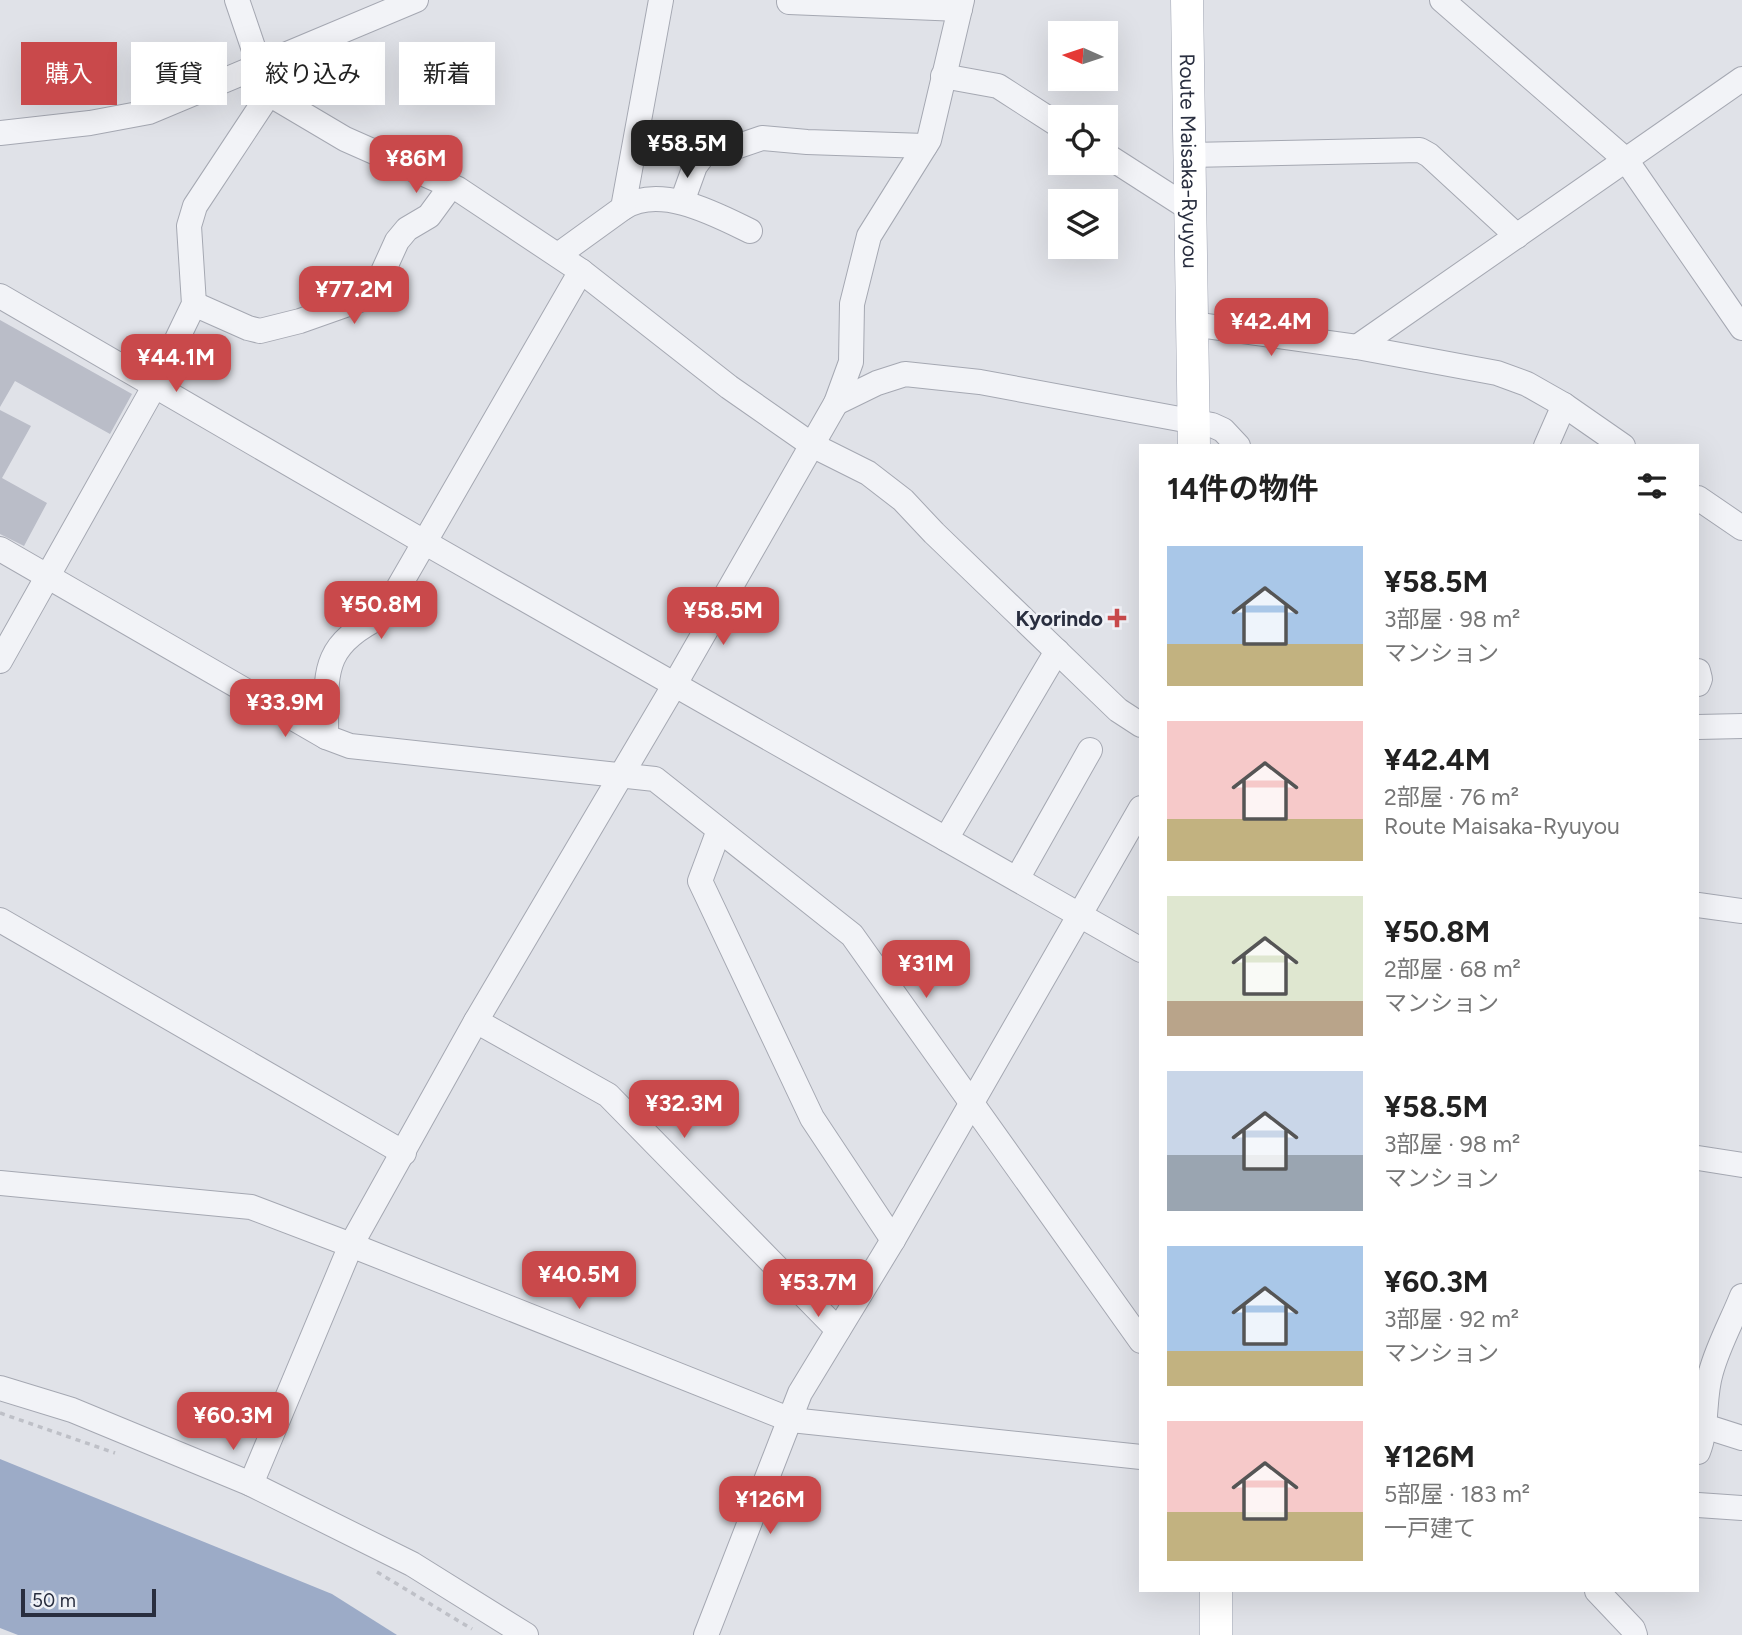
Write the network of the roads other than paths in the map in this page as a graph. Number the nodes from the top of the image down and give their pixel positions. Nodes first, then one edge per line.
1 (237, 0) edge
2 (416, 0) edge
3 (661, 0) edge
4 (1187, 0) edge
5 (1442, 0) edge
6 (789, 2) dead end
7 (961, 4) edge
8 (251, 42) edge
9 (316, 42) edge
10 (241, 74) edge
11 (943, 76) junction
12 (1742, 79) edge
13 (262, 105) edge
14 (288, 105) edge
15 (1048, 118) edge
16 (0, 133) edge
17 (925, 146) junction
18 (1190, 155) junction
19 (1626, 160) junction
20 (1118, 163) edge
21 (451, 186) junction
22 (682, 202) junction
23 (623, 208) junction
24 (1190, 209) junction
25 (750, 231) dead end
26 (1517, 236) junction
27 (558, 255) junction
28 (581, 271) junction
29 (0, 296) edge
30 (194, 304) junction
31 (1192, 324) junction
32 (1742, 328) edge
33 (1357, 347) junction
34 (154, 387) junction
35 (836, 403) junction
36 (1564, 405) junction
37 (1194, 435) edge
38 (1236, 444) edge
39 (1547, 444) edge
40 (1620, 444) edge
41 (812, 445) junction
42 (1699, 499) edge
43 (1742, 528) edge
44 (424, 542) junction
45 (0, 549) edge
46 (48, 576) junction
47 (1057, 651) junction
48 (0, 661) edge
49 (675, 684) junction
50 (1139, 724) edge
51 (1742, 726) edge
52 (1699, 727) edge
53 (326, 737) junction
54 (1090, 750) dead end
55 (620, 776) junction
56 (1139, 811) edge
57 (719, 830) junction
58 (946, 839) junction
59 (1017, 879) junction
60 (1699, 905) edge
61 (1742, 911) edge
62 (1079, 915) junction
63 (0, 920) edge
64 (1139, 949) edge
65 (476, 1021) junction
66 (971, 1103) junction
67 (404, 1153) junction
68 (1699, 1158) edge
69 (1742, 1165) edge
70 (0, 1184) edge
71 (893, 1240) junction
72 (351, 1245) junction
73 (1742, 1296) edge
74 (838, 1330) junction
75 (1139, 1338) edge
76 (0, 1388) edge
77 (791, 1420) junction
78 (1700, 1426) edge
79 (1742, 1438) edge
80 (1699, 1450) edge
81 (1139, 1457) edge
82 (251, 1484) junction
83 (1699, 1505) edge
84 (1742, 1508) edge
85 (1216, 1592) edge
86 (1598, 1592) edge
87 (526, 1635) edge
88 (706, 1635) edge
89 (1216, 1635) edge
90 (1635, 1635) edge

1 - 8 street
2 - 9 street
3 - 23 street
4 - 18 main road, Route Maisaka-Ryuyou
5 - 19 street
6 - 7 street
7 - 11 street
10 - 16 street
11 - 15 street
11 - 17 street
12 - 19 street
13 - 30 street
14 - 21 street
17 - 22 street
17 - 35 street
18 - 24 main road, Route Maisaka-Ryuyou
18 - 26 street
19 - 26 street
19 - 32 street
20 - 24 street
21 - 27 street
21 - 30 street
22 - 23 street
22 - 25 street
23 - 27 street
24 - 31 main road, Route Maisaka-Ryuyou
26 - 33 street
27 - 28 street
28 - 41 street
28 - 44 street
29 - 34 street
30 - 34 street
31 - 33 street
31 - 37 main road, Route Maisaka-Ryuyou
33 - 36 street
34 - 44 street
34 - 46 street
35 - 37 street
35 - 41 street
36 - 39 street
36 - 40 street
37 - 38 street
41 - 47 street
41 - 49 street
42 - 43 street
44 - 49 street
44 - 53 street
45 - 46 street
46 - 48 street
46 - 53 street
47 - 50 street
47 - 58 street
49 - 55 street
49 - 58 street
51 - 52 street
53 - 55 street
54 - 59 street
55 - 57 street
55 - 65 street
56 - 62 street
57 - 66 street
57 - 71 street
58 - 59 street
59 - 62 street
60 - 61 street
62 - 64 street
62 - 66 street
63 - 67 street
65 - 67 street
65 - 74 street
66 - 71 street
66 - 75 street
67 - 72 street
68 - 69 street
70 - 72 street
71 - 74 street
72 - 77 street
72 - 82 street
73 - 78 street
74 - 77 street
76 - 82 street
77 - 81 street
77 - 88 street
78 - 79 street
78 - 80 street
82 - 87 street
83 - 84 street
85 - 89 main road
86 - 90 street

